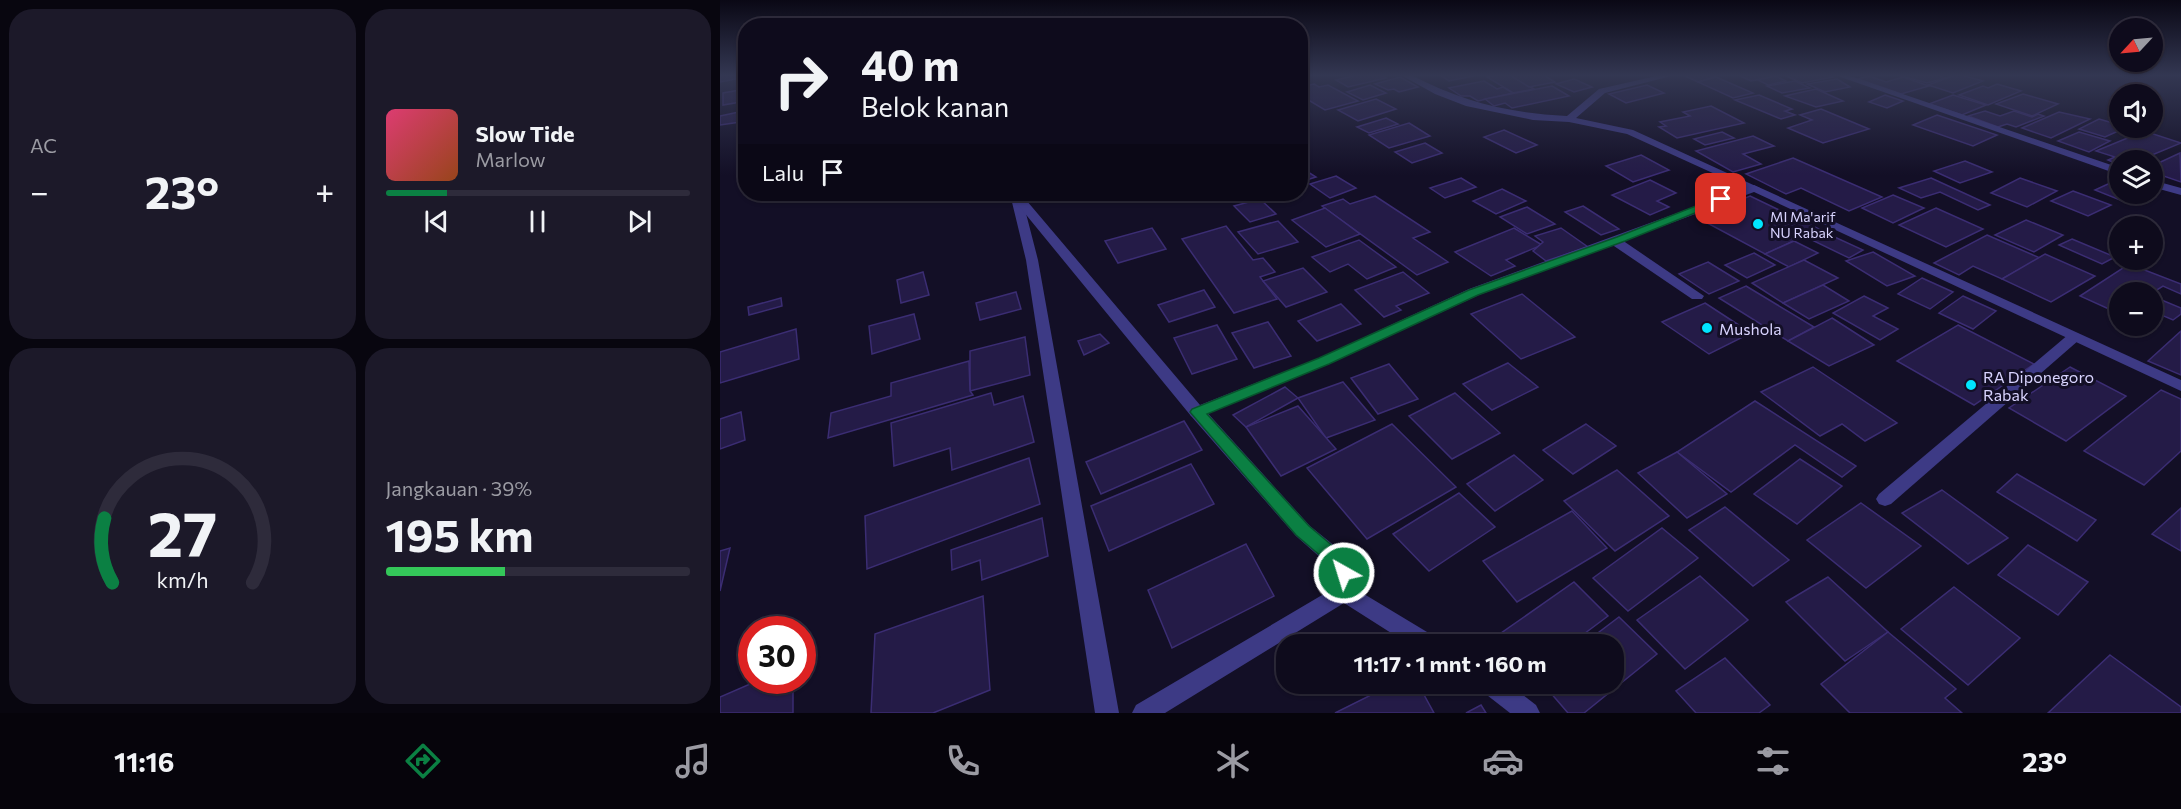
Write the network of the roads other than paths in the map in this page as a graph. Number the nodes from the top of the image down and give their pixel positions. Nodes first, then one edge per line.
1 (1490, 108) edge
2 (1582, 108) edge
3 (1935, 108) edge
4 (1569, 119) junction
5 (2109, 168) edge
6 (2163, 186) edge
7 (1754, 188) junction
8 (2181, 192) edge
9 (1017, 201) edge
10 (1021, 201) edge
11 (1615, 241) junction
12 (1697, 296) dead end
13 (2074, 337) junction
14 (2181, 386) edge
15 (1197, 412) junction
16 (1885, 498) dead end
17 (1344, 592) junction
18 (1411, 634) edge
19 (1504, 694) edge
20 (1107, 713) edge
21 (1144, 713) edge
22 (1528, 713) edge

1 - 4 street
2 - 4 street
3 - 5 street
4 - 7 street
6 - 8 street
7 - 11 street
7 - 13 street
9 - 20 street
10 - 15 street
11 - 12 street
11 - 15 street
13 - 14 street
13 - 16 street
15 - 17 street
17 - 18 street
17 - 21 street
19 - 22 street

